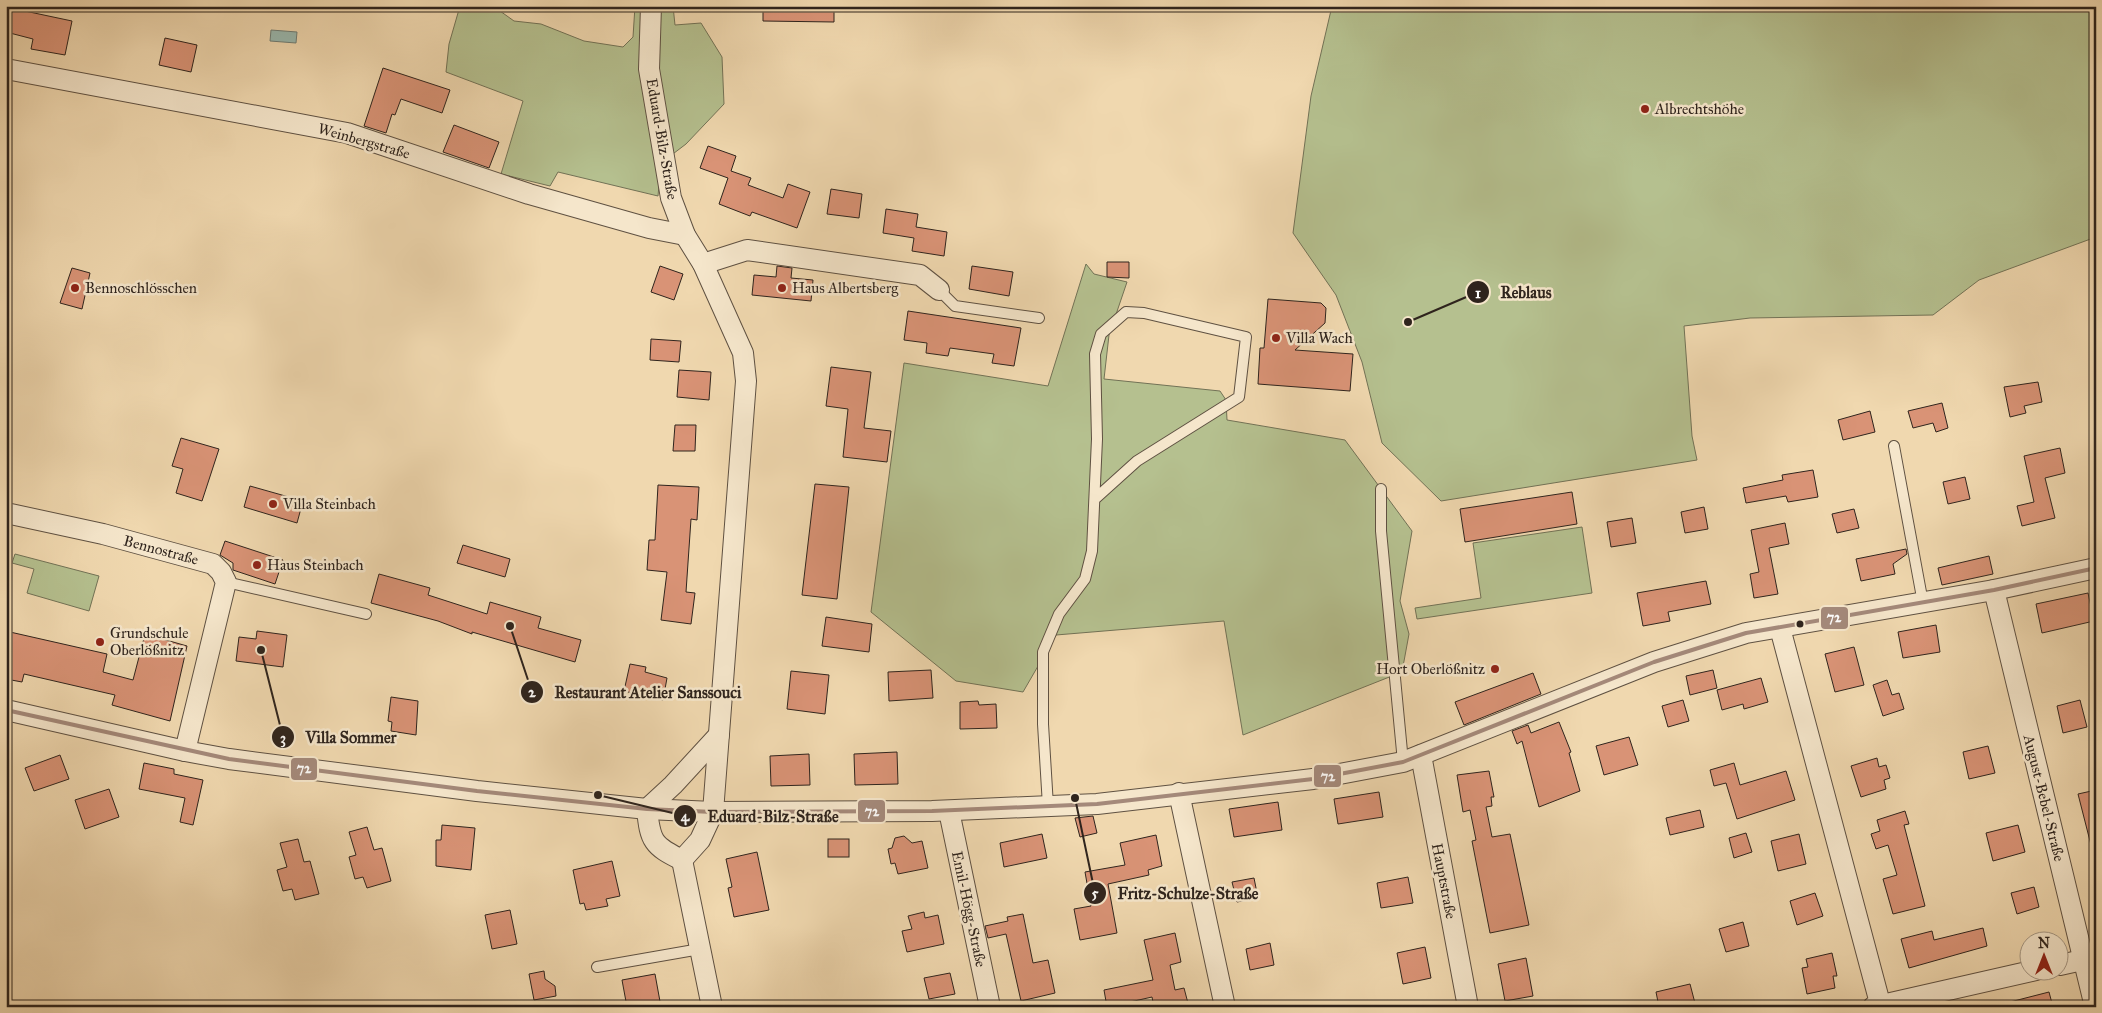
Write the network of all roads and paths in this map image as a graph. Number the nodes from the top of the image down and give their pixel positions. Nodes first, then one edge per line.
1 (651, 6) edge
2 (6, 69) edge
3 (685, 235) junction
4 (703, 264) junction
5 (939, 290) joint
6 (1039, 318) dead end
7 (1894, 446) dead end
8 (1381, 489) dead end
9 (1096, 498) junction
10 (6, 513) edge
11 (2096, 568) edge
12 (226, 582) junction
13 (1994, 590) junction
14 (1923, 603) junction
15 (366, 614) dead end
16 (1780, 628) junction
17 (6, 710) edge
18 (719, 735) junction
19 (184, 751) junction
20 (1412, 758) junction
21 (1179, 793) junction
22 (1048, 806) junction
23 (647, 809) junction
24 (949, 811) junction
25 (714, 812) junction
26 (682, 860) junction
27 (700, 949) junction
28 (2090, 958) edge
29 (2070, 963) edge
30 (597, 967) dead end
31 (2020, 974) edge
32 (1879, 1006) edge
33 (712, 1007) edge
34 (990, 1007) edge
35 (1225, 1007) edge
36 (1468, 1007) edge
37 (2095, 1007) edge

1 - 3 street, Eduard-Bilz-Straße
2 - 3 street, Weinbergstraße
3 - 4 street, Eduard-Bilz-Straße
4 - 5 street
4 - 18 street, Eduard-Bilz-Straße
5 - 6 lane
7 - 14 lane
8 - 20 lane
9 - 9 lane
9 - 22 lane
10 - 12 street, Bennostraße
11 - 13 street
12 - 15 lane
12 - 19 street
13 - 14 street
13 - 28 street, August-Bebel-Straße
14 - 16 street
16 - 20 street
16 - 32 street
17 - 19 street
18 - 23 street
18 - 25 street, Eduard-Bilz-Straße
19 - 23 street
20 - 21 street
20 - 36 street, Hauptstraße
21 - 22 street
21 - 35 street
22 - 24 street
23 - 25 street
23 - 26 street
24 - 25 street
24 - 34 street, Emil-Högg-Straße
25 - 26 street
26 - 27 street
27 - 30 lane
27 - 33 street
28 - 29 street
28 - 37 street, August-Bebel-Straße
31 - 32 street

